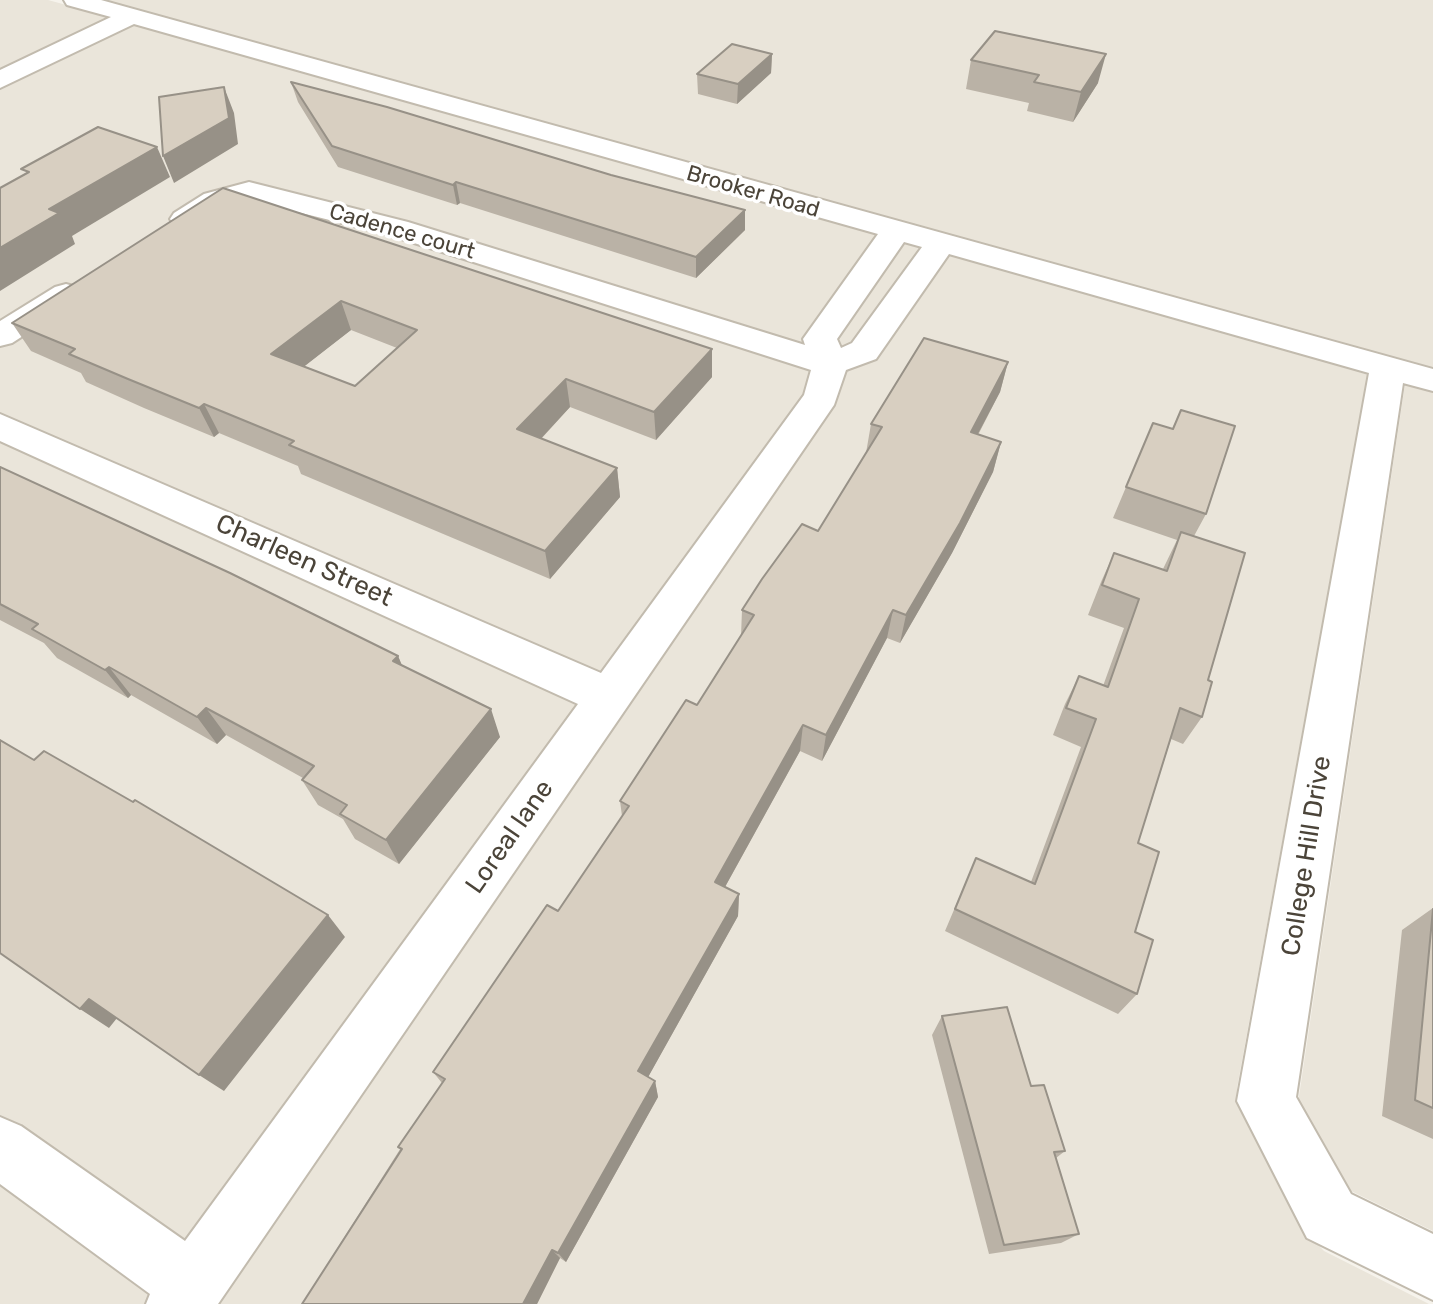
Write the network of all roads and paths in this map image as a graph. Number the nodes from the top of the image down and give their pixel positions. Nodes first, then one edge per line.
1 (75, 0) edge
2 (132, 16) junction
3 (0, 80) edge
4 (896, 231) junction
5 (160, 234) edge
6 (941, 243) junction
7 (94, 276) edge
8 (851, 296) junction
9 (894, 308) junction
10 (0, 336) edge
11 (830, 364) junction
12 (1411, 374) edge
13 (0, 426) edge
14 (609, 697) junction
15 (0, 1147) edge
16 (1433, 1268) edge
17 (186, 1295) edge

1 - 2 street, Brooker Road
2 - 3 street
2 - 4 street, Brooker Road
4 - 6 street, Brooker Road
4 - 8 street, Loreal lane
5 - 11 street, Cadence court
6 - 9 street
6 - 12 street, Brooker Road
7 - 10 street
8 - 9 street
8 - 11 street, Loreal lane
9 - 11 street
11 - 14 street, Loreal lane
12 - 16 street, College Hill Drive
13 - 14 street, Charleen Street
14 - 17 street, Loreal lane
15 - 17 street

